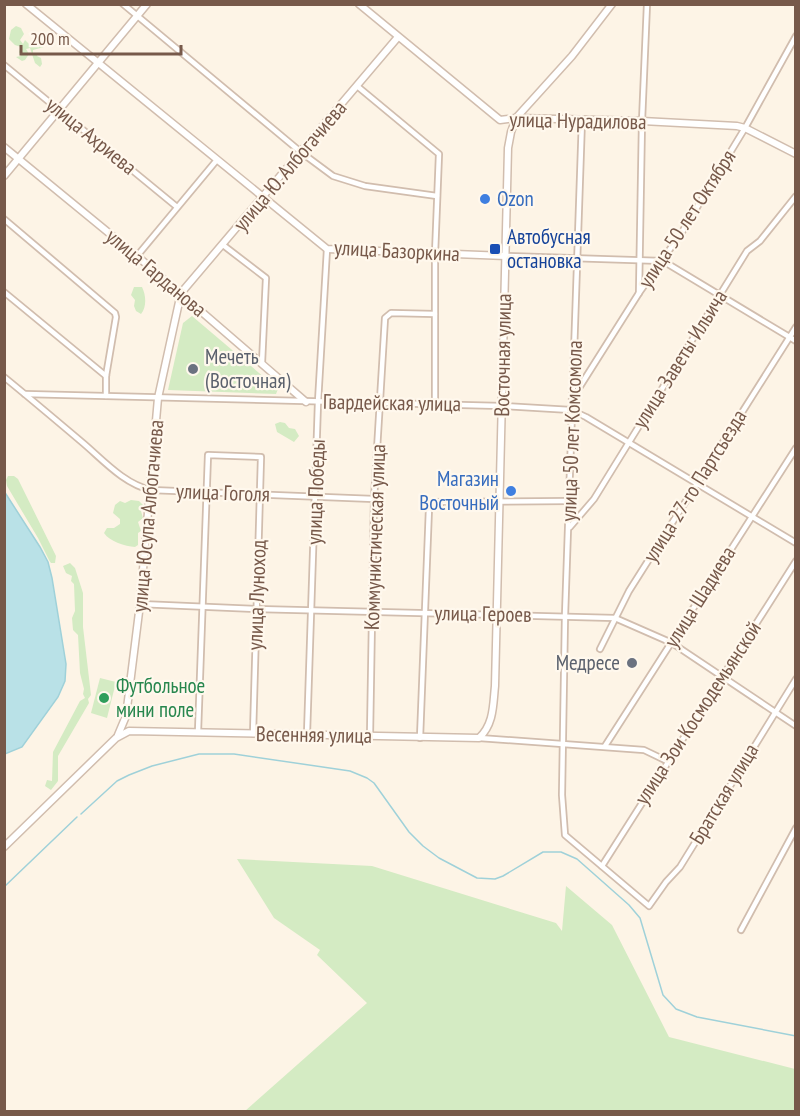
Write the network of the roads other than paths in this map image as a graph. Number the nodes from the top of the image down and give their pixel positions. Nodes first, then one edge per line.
1 (26, 4) edge
2 (123, 4) edge
3 (147, 4) edge
4 (359, 4) edge
5 (612, 4) edge
6 (647, 4) edge
7 (138, 16) junction
8 (795, 36) edge
9 (398, 37) junction
10 (97, 64) junction
11 (4, 65) edge
12 (357, 86) junction
13 (59, 111) junction
14 (516, 118) junction
15 (582, 119) junction
16 (502, 121) junction
17 (642, 121) junction
18 (745, 128) junction
19 (511, 132) junction
20 (4, 147) edge
21 (302, 153) junction
22 (795, 154) edge
23 (19, 159) junction
24 (216, 161) junction
25 (4, 176) edge
26 (437, 196) junction
27 (795, 196) edge
28 (263, 198) junction
29 (177, 207) junction
30 (4, 219) edge
31 (223, 245) junction
32 (327, 249) junction
33 (435, 254) junction
34 (137, 256) junction
35 (506, 256) junction
36 (578, 258) junction
37 (640, 260) junction
38 (663, 261) junction
39 (4, 292) edge
40 (181, 293) junction
41 (639, 293) junction
42 (719, 295) junction
43 (435, 314) junction
44 (795, 327) edge
45 (789, 337) junction
46 (795, 341) edge
47 (262, 363) junction
48 (106, 376) junction
49 (4, 377) edge
50 (25, 394) junction
51 (106, 396) junction
52 (158, 398) junction
53 (572, 399) junction
54 (306, 402) junction
55 (318, 402) junction
56 (381, 402) junction
57 (435, 404) junction
58 (502, 406) junction
59 (571, 411) junction
60 (628, 443) junction
61 (795, 448) edge
62 (696, 484) junction
63 (150, 490) junction
64 (207, 492) junction
65 (261, 494) junction
66 (316, 496) junction
67 (374, 499) junction
68 (500, 500) junction
69 (570, 501) junction
70 (752, 516) junction
71 (569, 528) junction
72 (795, 543) edge
73 (795, 561) edge
74 (140, 604) junction
75 (202, 606) junction
76 (256, 609) junction
77 (312, 610) junction
78 (372, 611) junction
79 (426, 612) junction
80 (495, 614) junction
81 (565, 616) junction
82 (615, 618) junction
83 (672, 643) junction
84 (600, 649) dead end
85 (722, 676) junction
86 (795, 679) edge
87 (774, 713) junction
88 (795, 726) edge
89 (198, 732) junction
90 (253, 734) junction
91 (307, 734) junction
92 (370, 736) junction
93 (116, 738) junction
94 (420, 738) junction
95 (479, 738) junction
96 (563, 744) junction
97 (606, 746) junction
98 (667, 761) junction
99 (795, 828) edge
100 (4, 847) edge
101 (602, 866) junction
102 (649, 906) joint
103 (741, 930) dead end

1 - 10 street, улица Базоркина
2 - 7 street
3 - 7 street
4 - 9 street, улица Нурадилова
5 - 14 street, Восточная улица
6 - 17 street
7 - 10 street
7 - 21 street
8 - 18 street, улица 50 лет Октября
9 - 12 street, улица Ю. Албогачиева
9 - 16 street, улица Нурадилова
10 - 13 street
10 - 24 street, улица Базоркина
11 - 13 street, улица Ахриева
12 - 21 street, улица Ю. Албогачиева
12 - 26 street
13 - 23 street
13 - 29 street, улица Ахриева
14 - 15 street, улица Нурадилова
14 - 16 street, улица Нурадилова
14 - 19 street, Восточная улица
15 - 17 street, улица Нурадилова
15 - 36 street, улица 50 лет Комсомола
16 - 19 street
17 - 18 street, улица Нурадилова
17 - 37 street
18 - 22 street, улица Нурадилова
18 - 38 street, улица 50 лет Октября
19 - 35 street, Восточная улица
20 - 23 street, улица Гарданова
21 - 26 street
21 - 28 street, улица Ю. Албогачиева
23 - 25 street
23 - 34 street, улица Гарданова
24 - 28 street, улица Базоркина
24 - 29 street
26 - 33 street
27 - 42 street, улица Заветы Ильича
28 - 31 street, улица Ю. Албогачиева
28 - 32 street, улица Базоркина
29 - 34 street
30 - 48 street
31 - 40 street, улица Ю. Албогачиева
31 - 47 street
32 - 33 street, улица Базоркина
32 - 55 street, улица Победы
33 - 35 street, улица Базоркина
33 - 43 street
34 - 40 street, улица Гарданова
35 - 36 street, улица Базоркина
35 - 58 street, Восточная улица
36 - 37 street, улица Базоркина
36 - 53 street, улица 50 лет Комсомола
37 - 38 street, улица Базоркина
37 - 41 street
38 - 41 street, улица 50 лет Октября
38 - 42 street, улица Базоркина
39 - 48 street
40 - 47 street, улица Гарданова
40 - 52 street, улица Юсупа Албогачиева
41 - 53 street, улица 50 лет Октября
42 - 45 street, улица Базоркина
42 - 60 street, улица Заветы Ильича
43 - 56 street, Коммунистическая улица
43 - 57 street
44 - 45 street, улица 27-го Партсъезда
45 - 46 street, улица Базоркина
45 - 62 street, улица 27-го Партсъезда
47 - 54 street, улица Гарданова
48 - 51 street
49 - 50 street, улица Гоголя
50 - 51 street, Гвардейская улица
50 - 63 street, улица Гоголя
51 - 52 street, Гвардейская улица
52 - 54 street, Гвардейская улица
52 - 63 street, улица Юсупа Албогачиева
53 - 59 street, улица 50 лет Комсомола
54 - 55 street, Гвардейская улица
55 - 56 street, Гвардейская улица
55 - 66 street, улица Победы
56 - 57 street, Гвардейская улица
56 - 67 street, Коммунистическая улица
57 - 58 street, Гвардейская улица
58 - 59 street, Гвардейская улица
58 - 68 street, Восточная улица
59 - 60 street, Гвардейская улица
59 - 69 street, улица 50 лет Комсомола
60 - 62 street, Гвардейская улица
60 - 71 street, улица Заветы Ильича
61 - 70 street, улица Шадиева
62 - 70 street, Гвардейская улица
62 - 82 street, улица 27-го Партсъезда
63 - 64 street, улица Гоголя
63 - 74 street, улица Юсупа Албогачиева
64 - 65 street, улица Гоголя
64 - 65 street, улица Луноход
64 - 75 street
65 - 66 street, улица Гоголя
65 - 76 street, улица Луноход
66 - 67 street, улица Гоголя
66 - 77 street, улица Победы
67 - 78 street, Коммунистическая улица
68 - 69 street
68 - 79 street
68 - 80 street, Восточная улица
69 - 71 street, улица 50 лет Комсомола
70 - 72 street, Гвардейская улица
70 - 83 street, улица Шадиева
71 - 81 street, улица 50 лет Комсомола
73 - 85 street, улица Зои Космодемьянской
74 - 75 street, улица Героев
74 - 93 street, улица Юсупа Албогачиева
75 - 76 street, улица Героев
75 - 89 street
76 - 77 street, улица Героев
76 - 90 street, улица Луноход
77 - 78 street, улица Героев
77 - 91 street, улица Победы
78 - 79 street, улица Героев
78 - 92 street, Коммунистическая улица
79 - 80 street, улица Героев
79 - 94 street
80 - 81 street, улица Героев
80 - 95 street, Восточная улица
81 - 82 street, улица Героев
81 - 96 street, улица 50 лет Комсомола
82 - 83 street, улица Героев
82 - 84 street, улица 27-го Партсъезда
83 - 85 street, улица Героев
83 - 97 street, улица Шадиева
85 - 87 street, улица Героев
85 - 98 street, улица Зои Космодемьянской
86 - 87 street, Братская улица
87 - 88 street, улица Героев
87 - 102 street, Братская улица
89 - 90 street, Весенняя улица
89 - 93 street, Весенняя улица
90 - 91 street, Весенняя улица
91 - 92 street, Весенняя улица
92 - 94 street, Весенняя улица
93 - 100 street, Весенняя улица
94 - 95 street, Весенняя улица
95 - 96 street, Весенняя улица
96 - 97 street, Весенняя улица
96 - 101 street, улица 50 лет Комсомола
97 - 98 street, Весенняя улица
98 - 101 street, улица Зои Космодемьянской
99 - 103 street
101 - 102 street, улица 50 лет Комсомола

